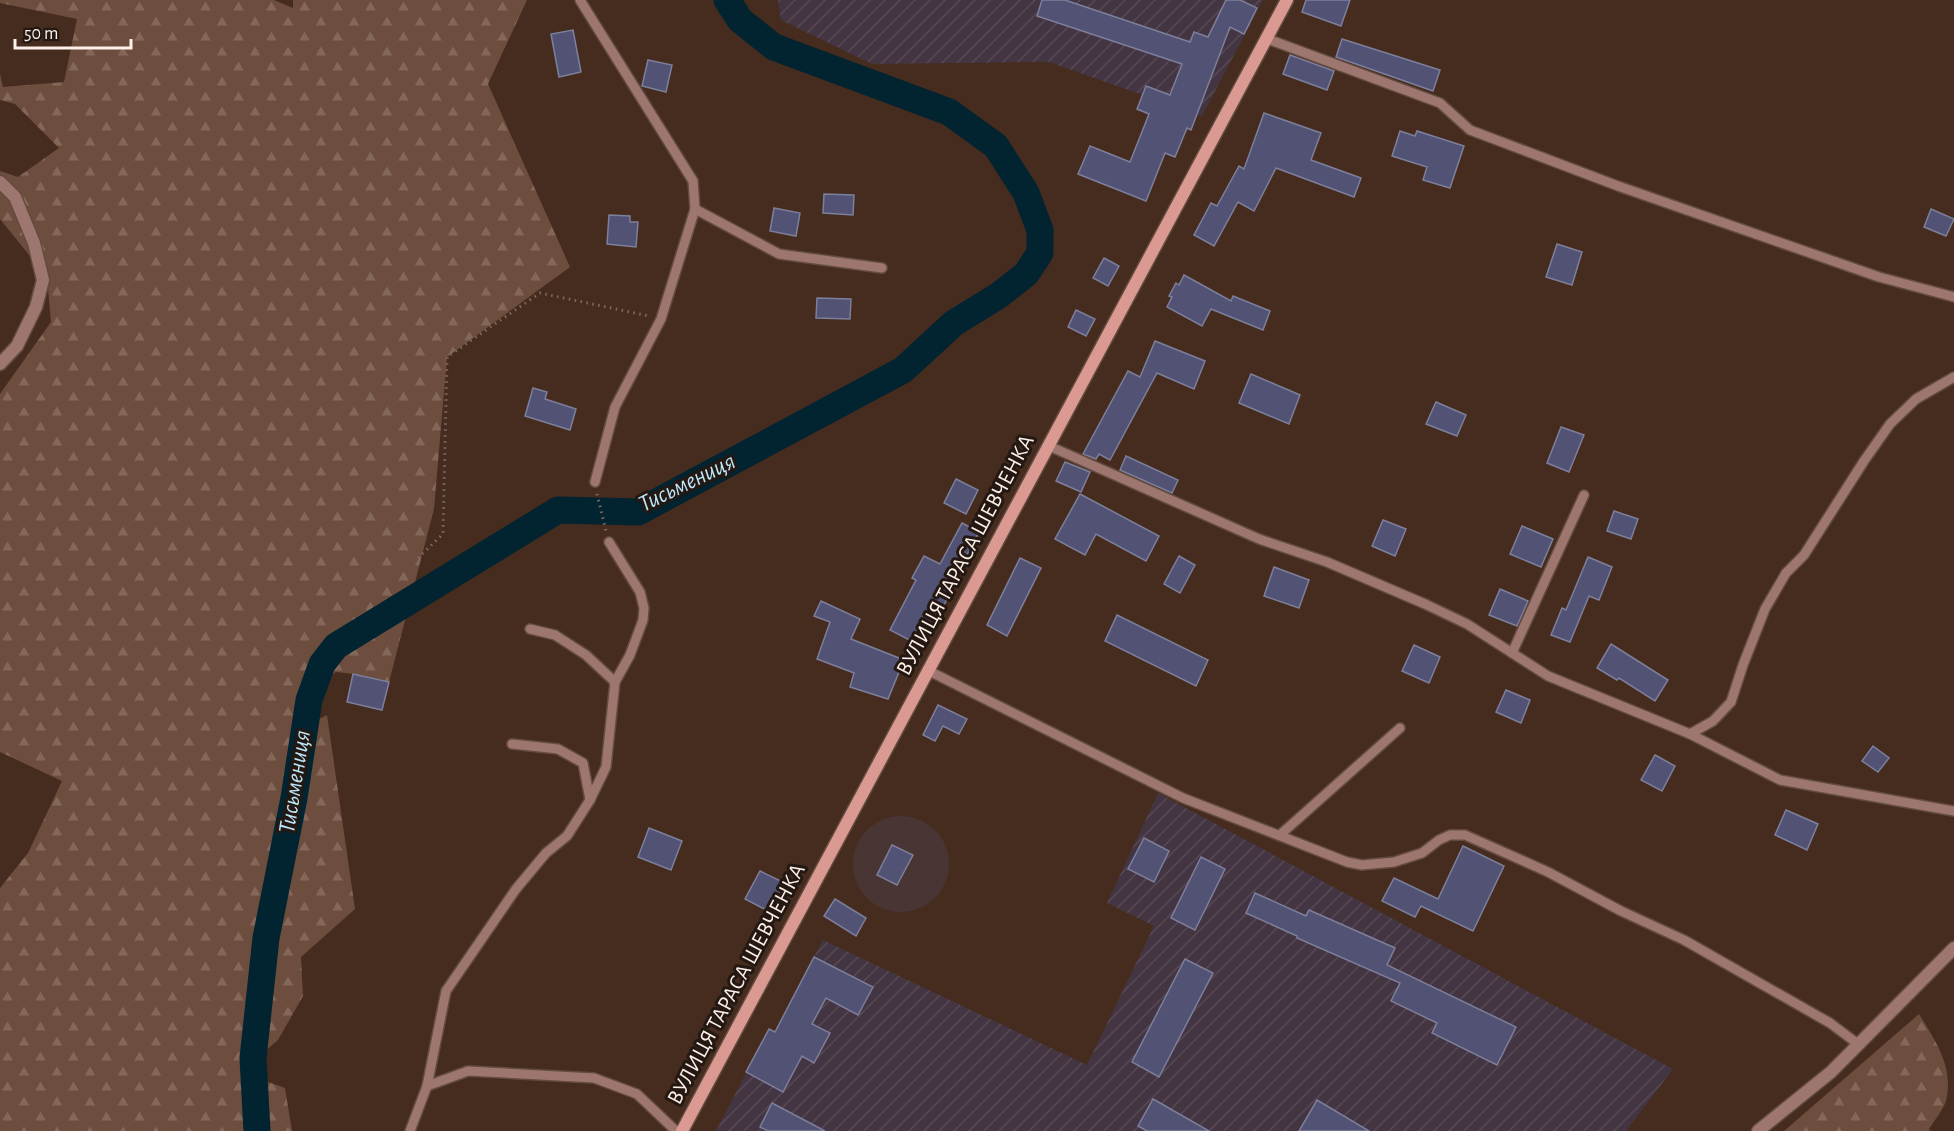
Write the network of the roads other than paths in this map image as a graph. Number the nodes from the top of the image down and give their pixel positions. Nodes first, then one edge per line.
1 (580, 0) edge
2 (1287, 0) edge
3 (1265, 38) junction
4 (0, 182) edge
5 (695, 209) junction
6 (882, 268) dead end
7 (1954, 297) edge
8 (0, 364) edge
9 (1954, 377) edge
10 (1048, 446) junction
11 (595, 482) road end
12 (1584, 495) dead end
13 (609, 542) road end
14 (530, 629) dead end
15 (1512, 653) junction
16 (927, 670) junction
17 (615, 682) junction
18 (1400, 728) dead end
19 (1690, 734) junction
20 (512, 744) dead end
21 (590, 800) junction
22 (1954, 811) edge
23 (1281, 834) junction
24 (1954, 948) edge
25 (1858, 1044) junction
26 (427, 1086) junction
27 (410, 1131) edge
28 (676, 1131) edge
29 (682, 1131) edge
30 (1758, 1131) edge

1 - 5 lane
2 - 3 main road, ВУЛИЦЯ ТАРАСА ШЕВЧЕНКА
3 - 7 lane
3 - 10 main road, ВУЛИЦЯ ТАРАСА ШЕВЧЕНКА
4 - 8 street
5 - 6 lane
5 - 11 lane
9 - 19 lane
10 - 15 lane
10 - 16 main road, ВУЛИЦЯ ТАРАСА ШЕВЧЕНКА
12 - 15 lane
13 - 17 lane
14 - 17 lane
15 - 19 lane
16 - 23 lane
16 - 29 main road, ВУЛИЦЯ ТАРАСА ШЕВЧЕНКА
17 - 21 lane
18 - 23 lane
19 - 22 lane
20 - 21 lane
21 - 26 lane
23 - 25 lane
24 - 25 street
25 - 30 street
26 - 27 lane
26 - 28 lane

